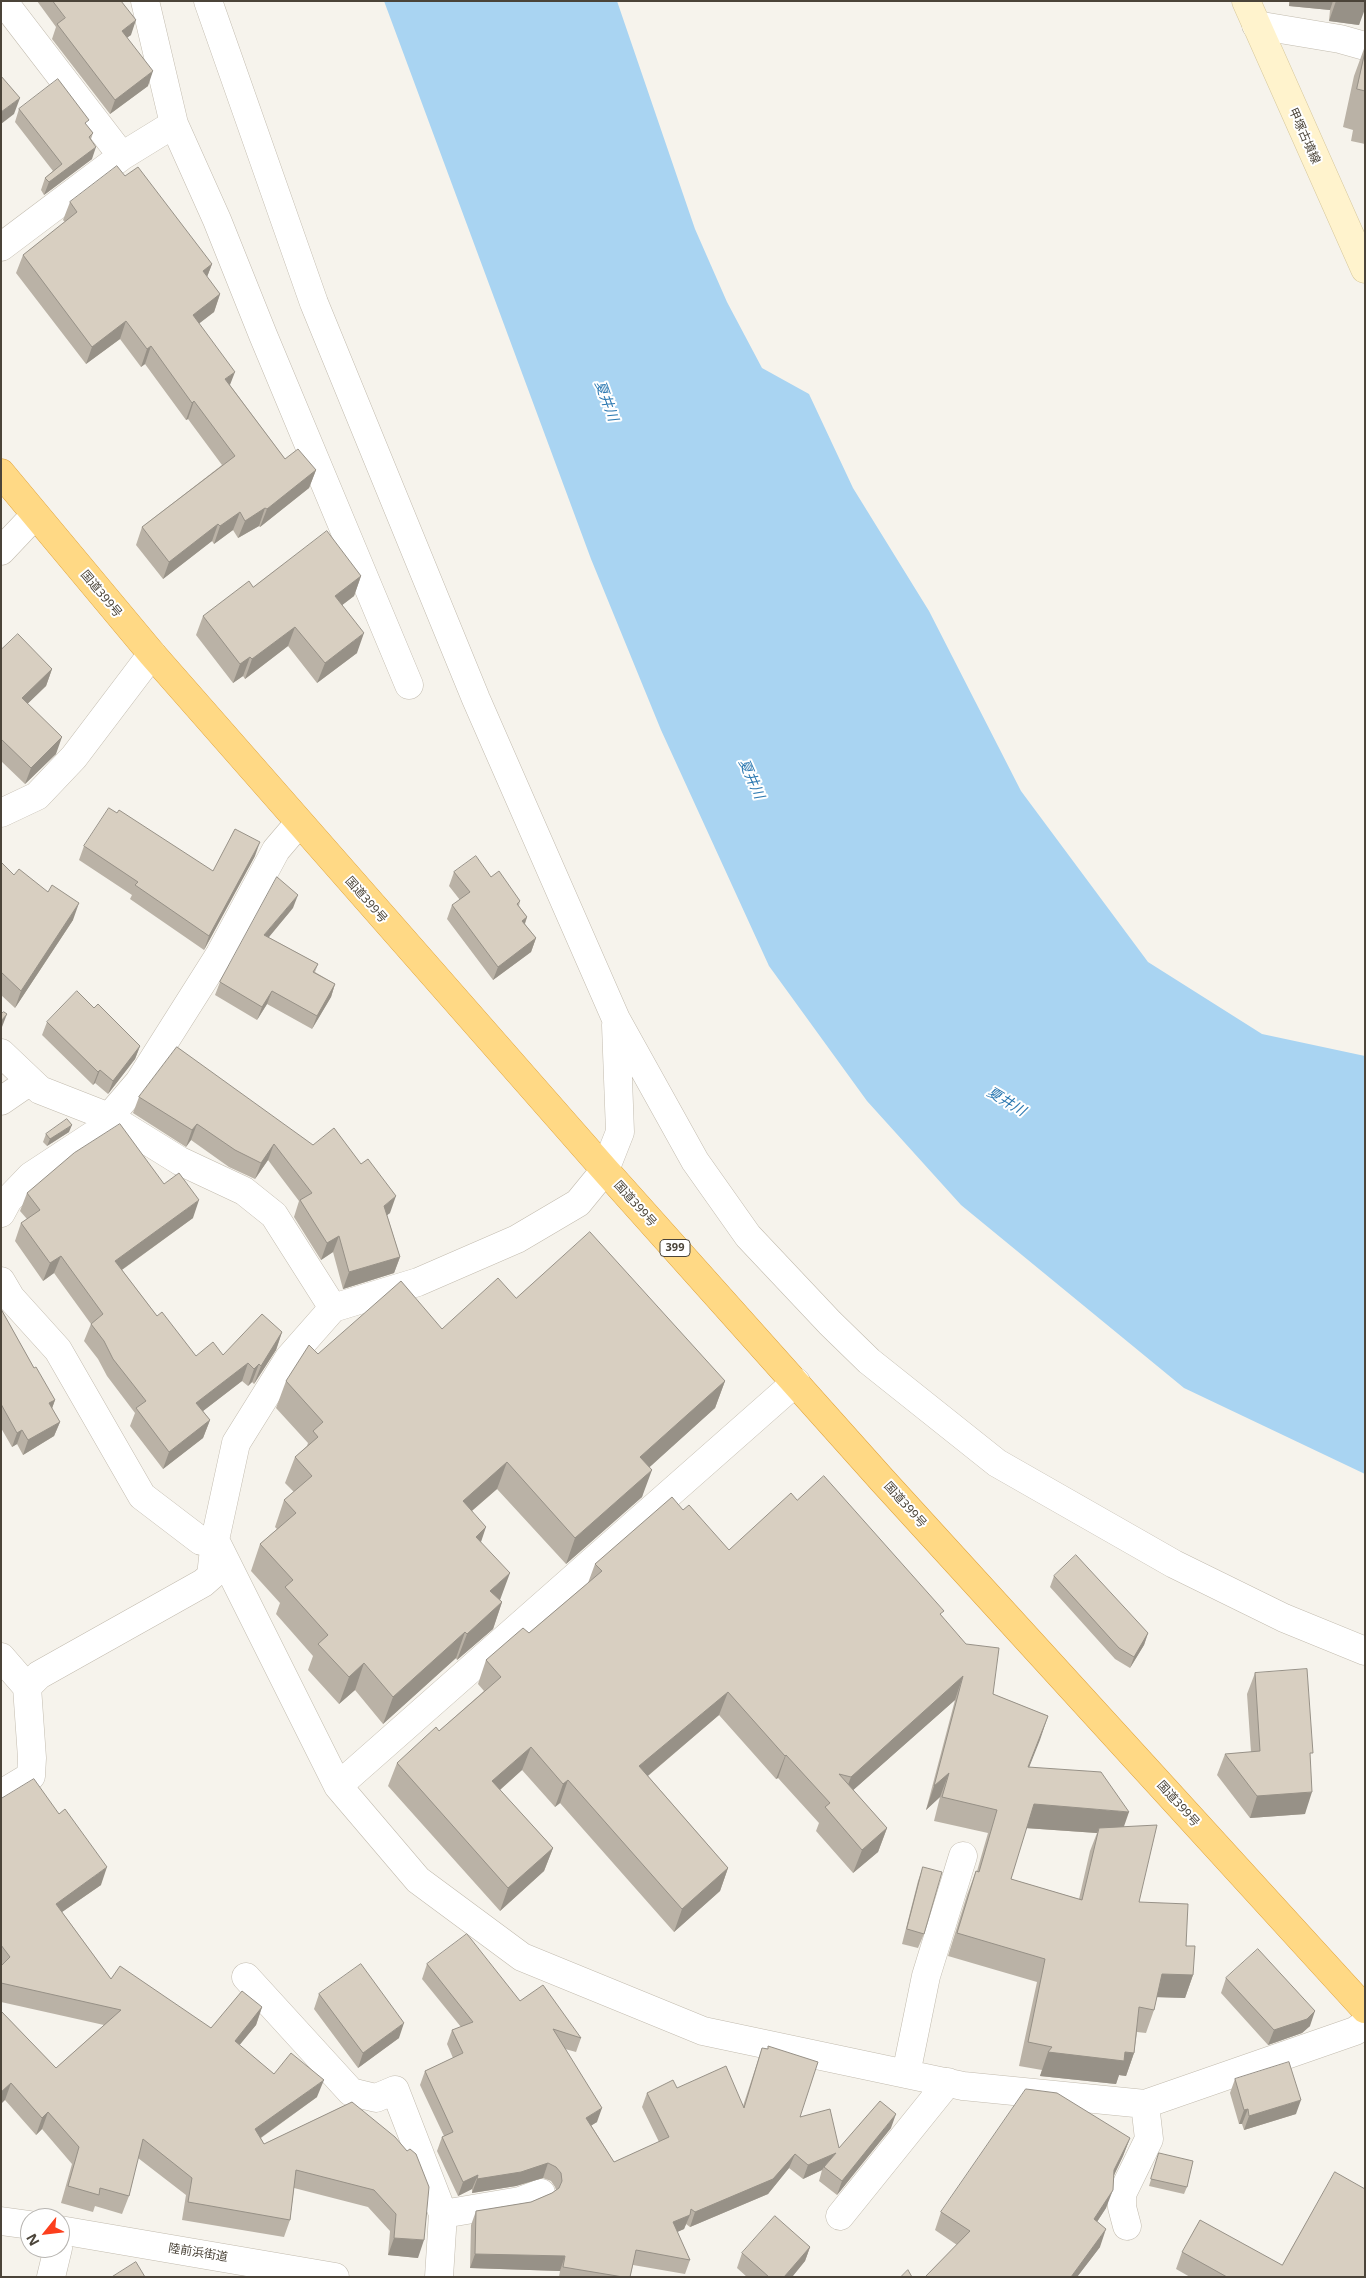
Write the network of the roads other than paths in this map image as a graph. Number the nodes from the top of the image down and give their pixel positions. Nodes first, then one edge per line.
1 (3, 1) edge
2 (145, 1) edge
3 (208, 1) edge
4 (1251, 13) edge
5 (1365, 46) edge
6 (174, 124) junction
7 (122, 156) junction
8 (1, 247) edge
9 (1365, 269) edge
10 (1, 473) edge
11 (35, 515) junction
12 (1, 551) edge
13 (152, 654) junction
14 (409, 685) dead end
15 (1, 813) edge
16 (299, 822) junction
17 (616, 1020) junction
18 (1, 1053) edge
19 (30, 1081) junction
20 (1, 1101) edge
21 (109, 1117) junction
22 (605, 1170) junction
23 (1, 1213) edge
24 (1, 1281) edge
25 (333, 1308) junction
26 (796, 1382) junction
27 (215, 1540) junction
28 (1365, 1650) edge
29 (1, 1657) edge
30 (27, 1687) junction
31 (338, 1786) junction
32 (1, 1794) edge
33 (963, 1856) dead end
34 (246, 1977) dead end
35 (1365, 2009) edge
36 (1365, 2024) edge
37 (906, 2074) junction
38 (948, 2082) junction
39 (1145, 2104) junction
40 (541, 2193) dead end
41 (443, 2214) junction
42 (840, 2216) dead end
43 (1, 2221) edge
44 (20, 2224) edge
45 (1127, 2226) dead end
46 (70, 2238) edge
47 (55, 2258) edge
48 (51, 2277) edge
49 (335, 2277) edge
50 (439, 2277) edge

1 - 7 street
2 - 6 street
3 - 17 street
4 - 5 street
4 - 9 main road, 甲塚古墳線
6 - 7 street
6 - 14 street
7 - 8 street
10 - 11 highway, 国道399号 / 399
11 - 12 street
11 - 13 highway, 国道399号 / 399
13 - 15 street
13 - 16 highway, 国道399号 / 399
16 - 21 street
16 - 22 highway, 国道399号 / 399
17 - 22 street
17 - 28 street
18 - 19 street
19 - 20 street
19 - 21 street
21 - 23 street
21 - 25 street
22 - 25 street
22 - 26 highway, 国道399号 / 399
24 - 27 street
25 - 27 street
26 - 31 street
26 - 35 highway, 国道399号 / 399
27 - 30 street
27 - 31 street
29 - 30 street
30 - 32 street
31 - 37 street
33 - 37 street
34 - 41 street
36 - 39 street
37 - 38 street
38 - 39 street
38 - 42 street
39 - 45 street
40 - 41 street
41 - 50 street
43 - 44 street
46 - 49 street, 陸前浜街道
47 - 48 street

